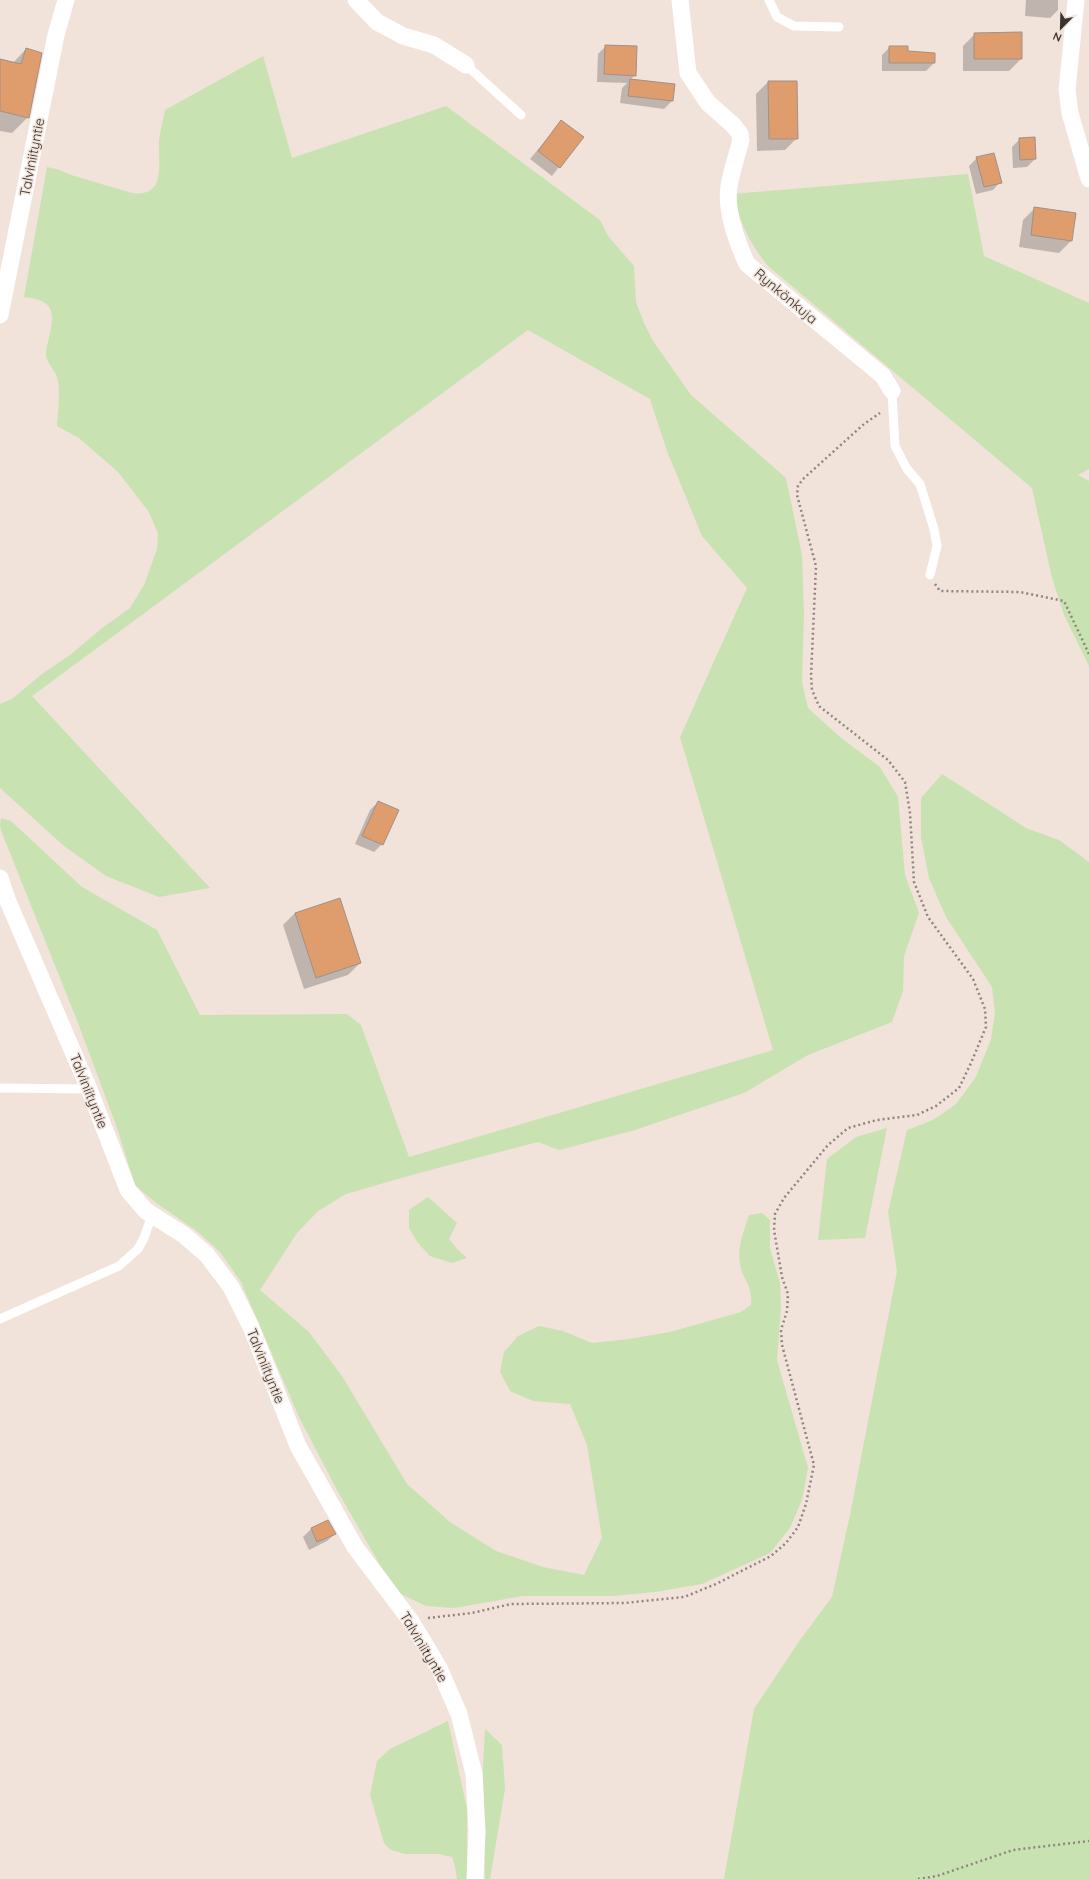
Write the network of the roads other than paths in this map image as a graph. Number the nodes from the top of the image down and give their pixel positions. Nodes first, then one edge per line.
1 (66, 0) edge
2 (356, 0) edge
3 (680, 0) edge
4 (769, 0) edge
5 (1076, 0) edge
6 (839, 28) dead end
7 (466, 65) joint
8 (521, 115) dead end
9 (1089, 179) edge
10 (0, 315) edge
11 (892, 397) joint
12 (930, 575) road end
13 (0, 878) edge
14 (0, 1088) edge
15 (89, 1089) junction
16 (152, 1215) junction
17 (0, 1319) edge
18 (475, 1879) edge

1 - 10 street, Talviniityntie
2 - 7 street
3 - 11 street, Rynkönkuja
4 - 6 lane
5 - 9 street
7 - 8 lane
11 - 12 lane
13 - 15 street, Talviniityntie
14 - 15 lane
15 - 16 street, Talviniityntie
16 - 17 lane
16 - 18 street, Talviniityntie

